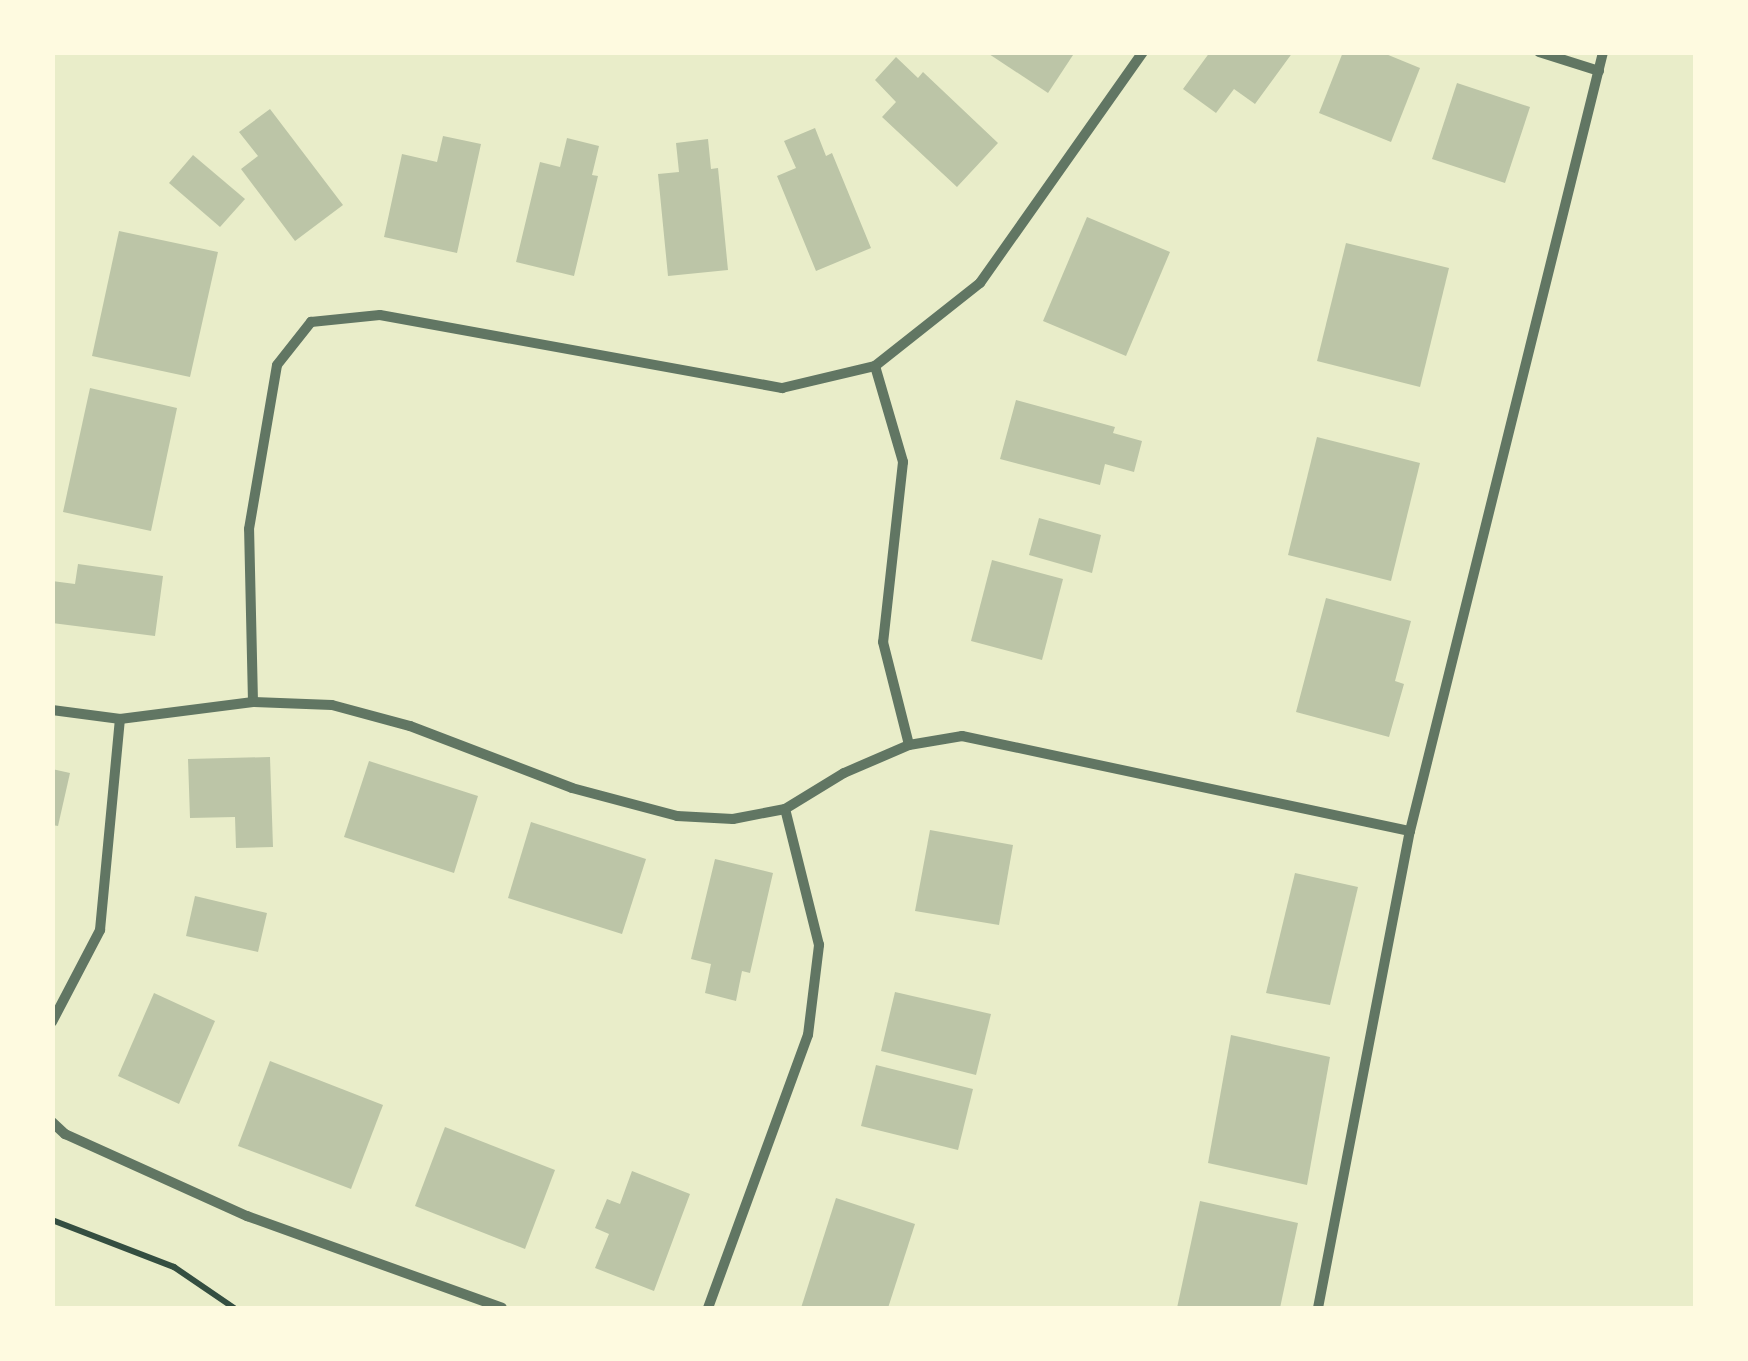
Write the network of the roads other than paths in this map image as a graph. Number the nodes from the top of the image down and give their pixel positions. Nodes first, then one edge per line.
1 (1143, 52) edge
2 (1539, 52) edge
3 (1604, 52) edge
4 (1599, 71) junction
5 (875, 366) junction
6 (253, 702) junction
7 (52, 710) edge
8 (120, 719) junction
9 (909, 745) junction
10 (785, 809) junction
11 (1410, 830) junction
12 (52, 1022) edge
13 (52, 1122) edge
14 (502, 1308) edge
15 (708, 1308) edge
16 (1318, 1308) edge

1 - 5 street
2 - 4 street
3 - 4 street
4 - 11 street
5 - 6 street
5 - 9 street
6 - 8 street
6 - 10 street
7 - 8 street
8 - 12 street
9 - 10 street
9 - 11 street
10 - 15 street
11 - 16 street
13 - 14 street

